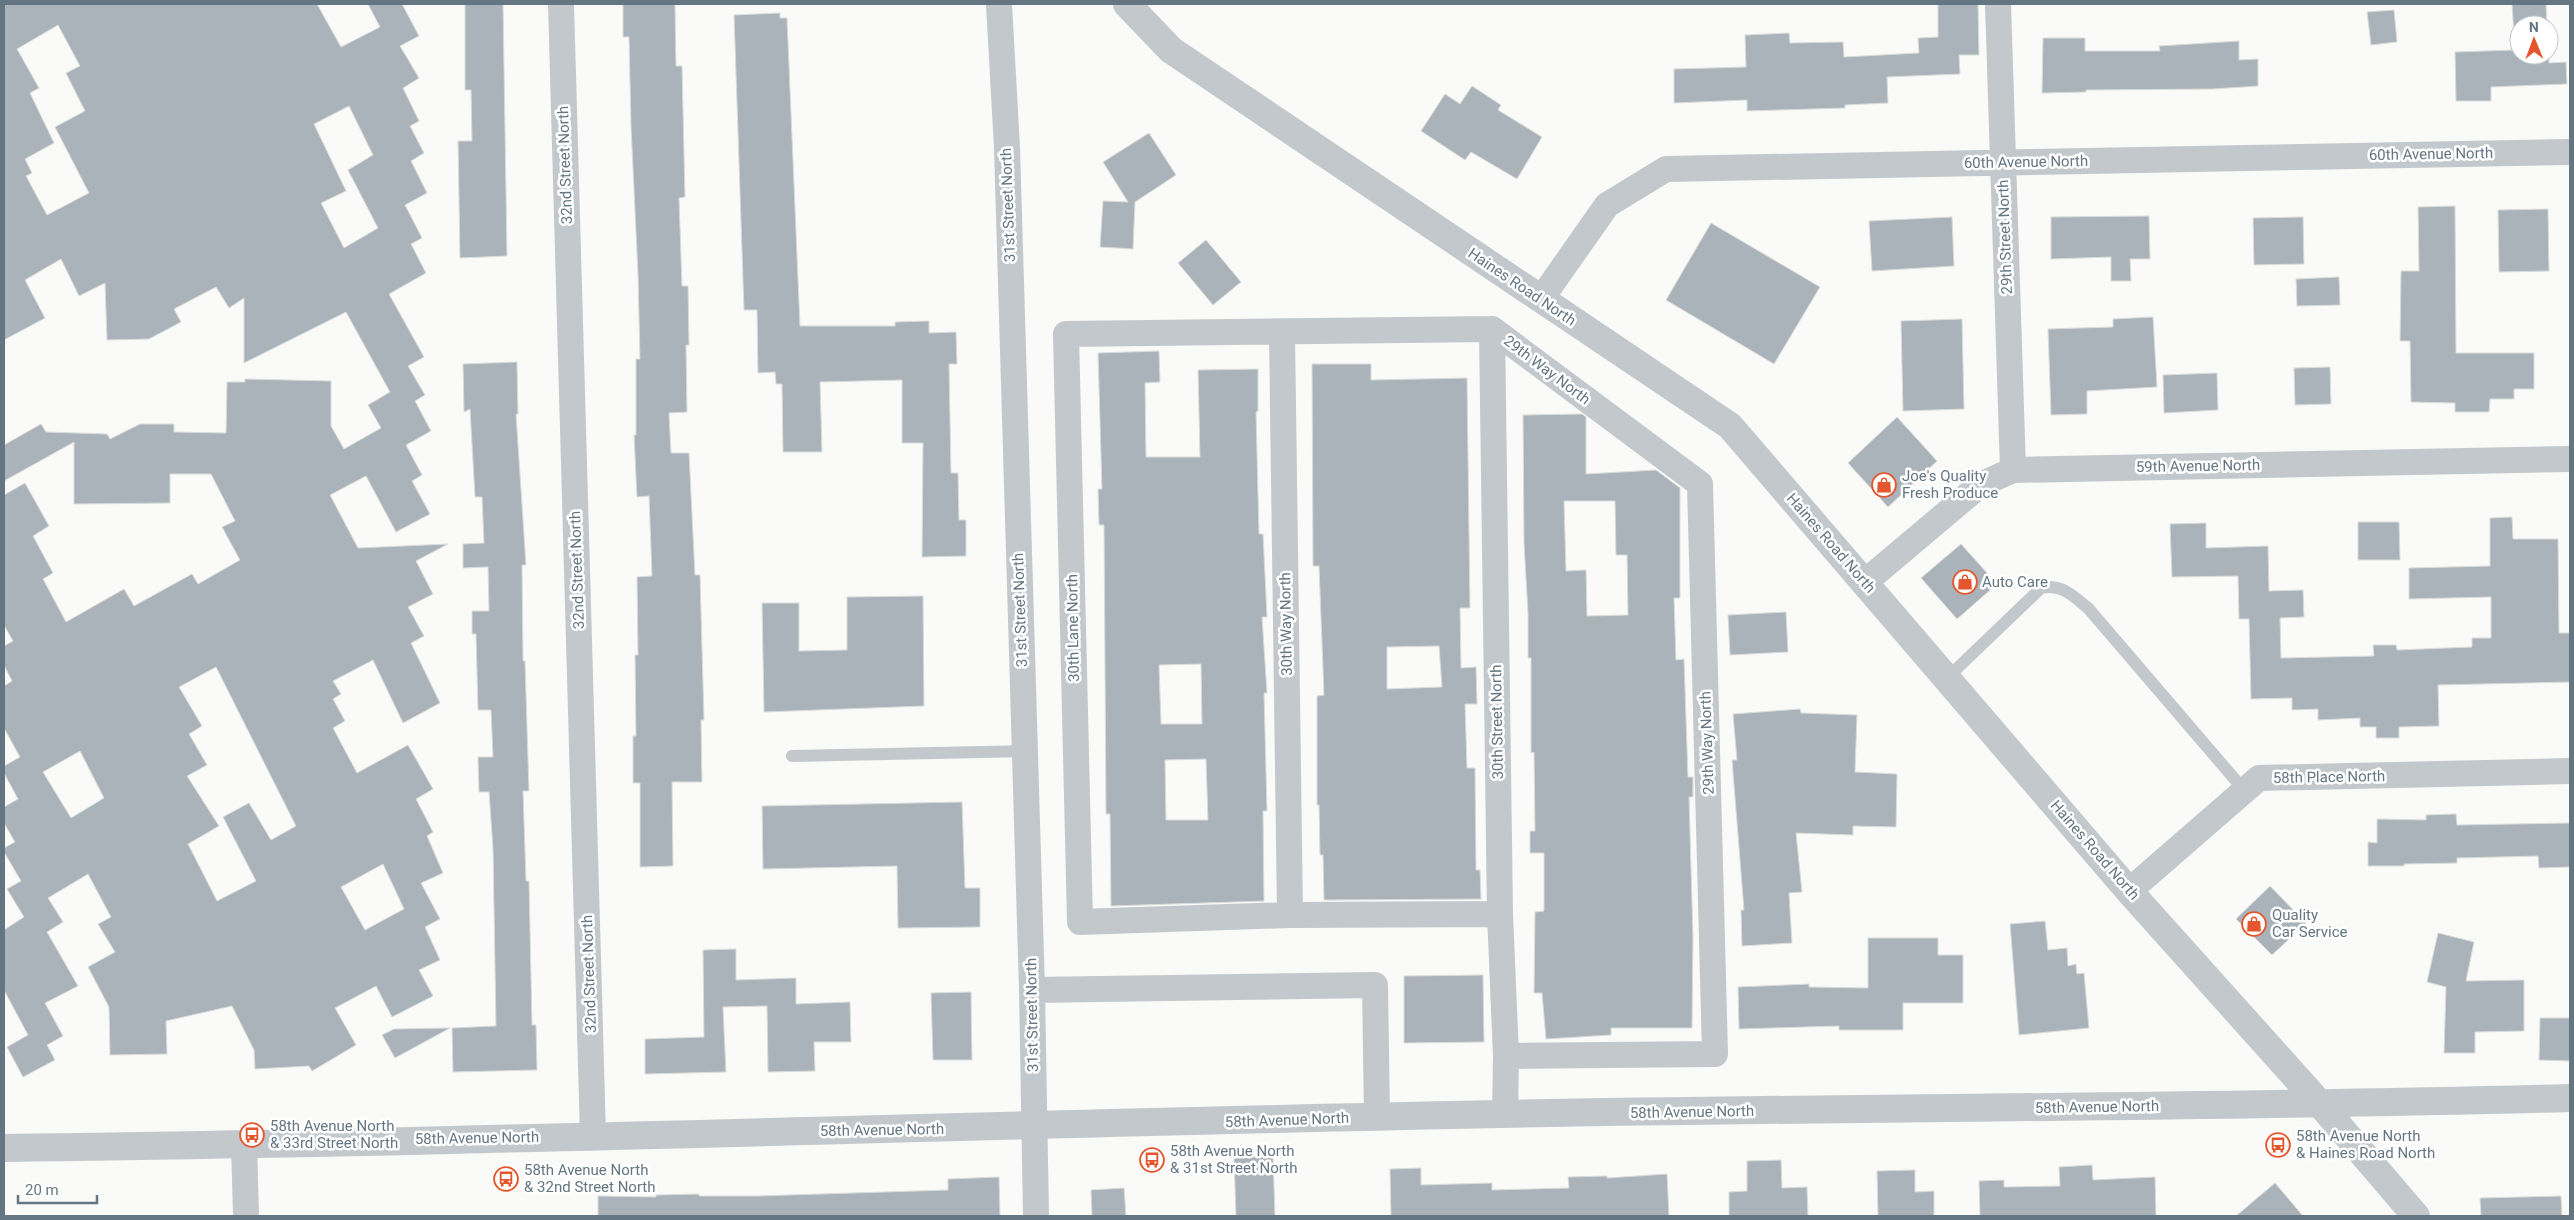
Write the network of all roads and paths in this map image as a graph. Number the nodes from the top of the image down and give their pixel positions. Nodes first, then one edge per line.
1 (561, 4) edge
2 (999, 4) edge
3 (1127, 4) edge
4 (1998, 4) edge
5 (2570, 152) edge
6 (2002, 162) junction
7 (1541, 300) junction
8 (1492, 329) junction
9 (1282, 333) junction
10 (2570, 459) edge
11 (2013, 470) junction
12 (1865, 582) junction
13 (1947, 678) junction
14 (1024, 751) junction
15 (792, 756) dead end
16 (2570, 771) edge
17 (2244, 790) junction
18 (2129, 891) junction
19 (1500, 914) junction
20 (1290, 915) junction
21 (1032, 990) junction
22 (1506, 1056) junction
23 (2570, 1098) edge
24 (2321, 1104) junction
25 (1505, 1114) junction
26 (1377, 1117) junction
27 (1034, 1127) junction
28 (593, 1136) junction
29 (244, 1143) junction
30 (4, 1148) edge
31 (246, 1216) edge
32 (1036, 1216) edge
33 (2416, 1216) edge

1 - 28 street, 32nd Street North
2 - 14 street, 31st Street North
3 - 7 street, Haines Road North
4 - 6 street, 29th Street North
5 - 6 street, 60th Avenue North
6 - 7 street, 60th Avenue North
6 - 11 street, 29th Street North
7 - 12 street, Haines Road North
8 - 9 street
8 - 19 street, 30th Street North
8 - 22 street, 29th Way North
9 - 20 street, 30th Way North
9 - 20 street, 30th Lane North
10 - 11 street, 59th Avenue North
11 - 12 street, 59th Avenue North
12 - 13 street, Haines Road North
13 - 17 lane
13 - 18 street, Haines Road North
14 - 15 lane
14 - 21 street, 31st Street North
16 - 17 street, 58th Place North
17 - 18 street, 58th Place North
18 - 24 street, Haines Road North
19 - 20 street
19 - 22 street, 30th Street North
21 - 26 street
21 - 27 street, 31st Street North
22 - 25 street, 30th Street North
23 - 24 street, 58th Avenue North
24 - 25 street, 58th Avenue North
24 - 33 street, Haines Road North
25 - 26 street, 58th Avenue North
26 - 27 street, 58th Avenue North
27 - 28 street, 58th Avenue North
27 - 32 street, 31st Street North
28 - 29 street, 58th Avenue North
29 - 30 street, 58th Avenue North
29 - 31 street

